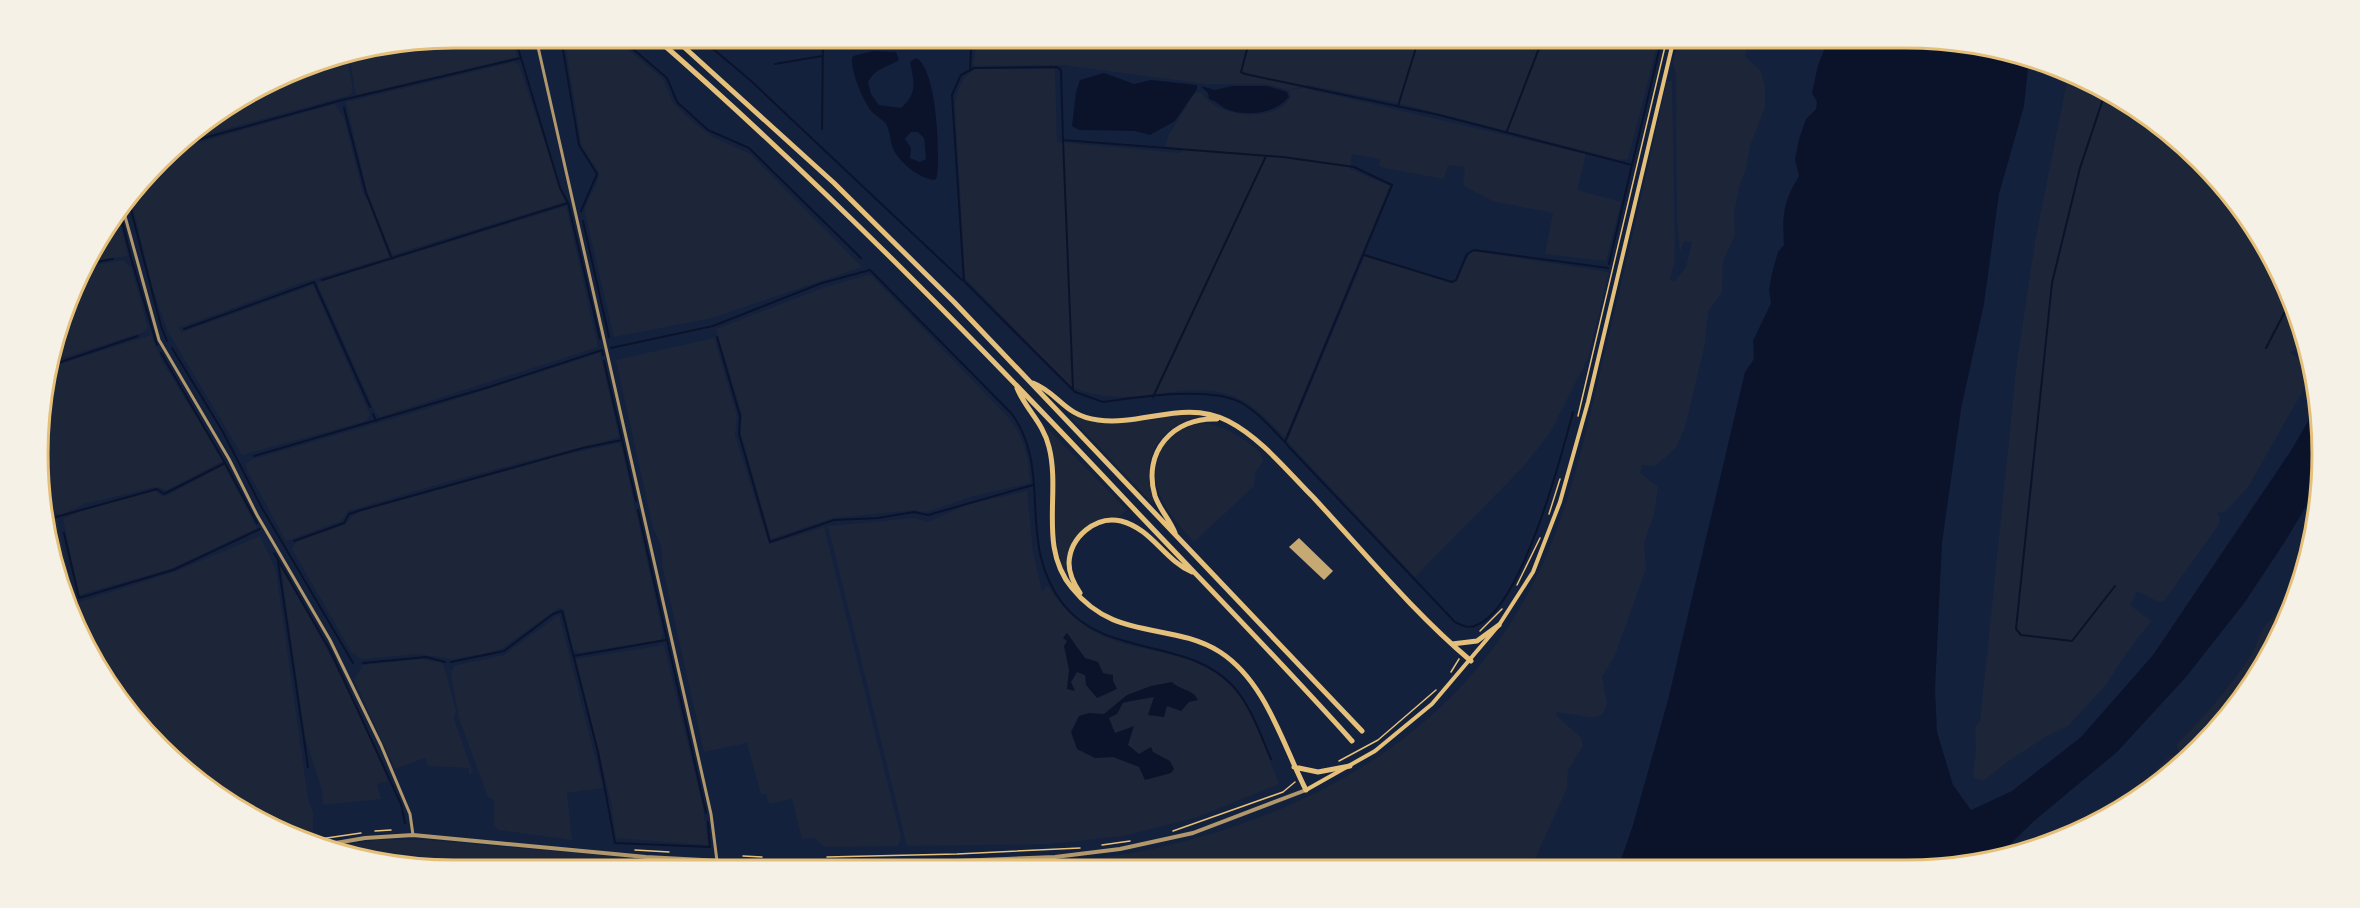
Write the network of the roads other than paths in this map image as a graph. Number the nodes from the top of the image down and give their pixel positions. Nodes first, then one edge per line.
1 (538, 48) edge
2 (667, 48) edge
3 (685, 48) edge
4 (1672, 48) edge
5 (125, 216) edge
6 (1031, 382) junction
7 (1016, 383) junction
8 (1228, 421) junction
9 (1177, 537) junction
10 (1194, 573) junction
11 (1084, 600) junction
12 (1500, 625) junction
13 (1452, 644) junction
14 (1471, 661) junction
15 (1362, 731) dead end
16 (1352, 741) dead end
17 (1350, 766) junction
18 (1294, 767) junction
19 (1306, 790) junction
20 (413, 835) junction
21 (338, 843) edge
22 (701, 860) edge
23 (717, 860) edge
24 (972, 860) edge

1 - 23 street
2 - 7 highway
3 - 6 highway
4 - 12 main road
5 - 20 street
6 - 8 highway
6 - 9 highway
7 - 10 highway
7 - 11 highway
8 - 9 highway
8 - 13 highway
9 - 15 highway
10 - 11 highway
10 - 16 highway
11 - 18 highway
12 - 13 highway
12 - 14 main road
13 - 14 highway
14 - 17 main road
17 - 18 highway
17 - 19 main road
18 - 19 highway
19 - 24 street
20 - 21 street
20 - 22 street

